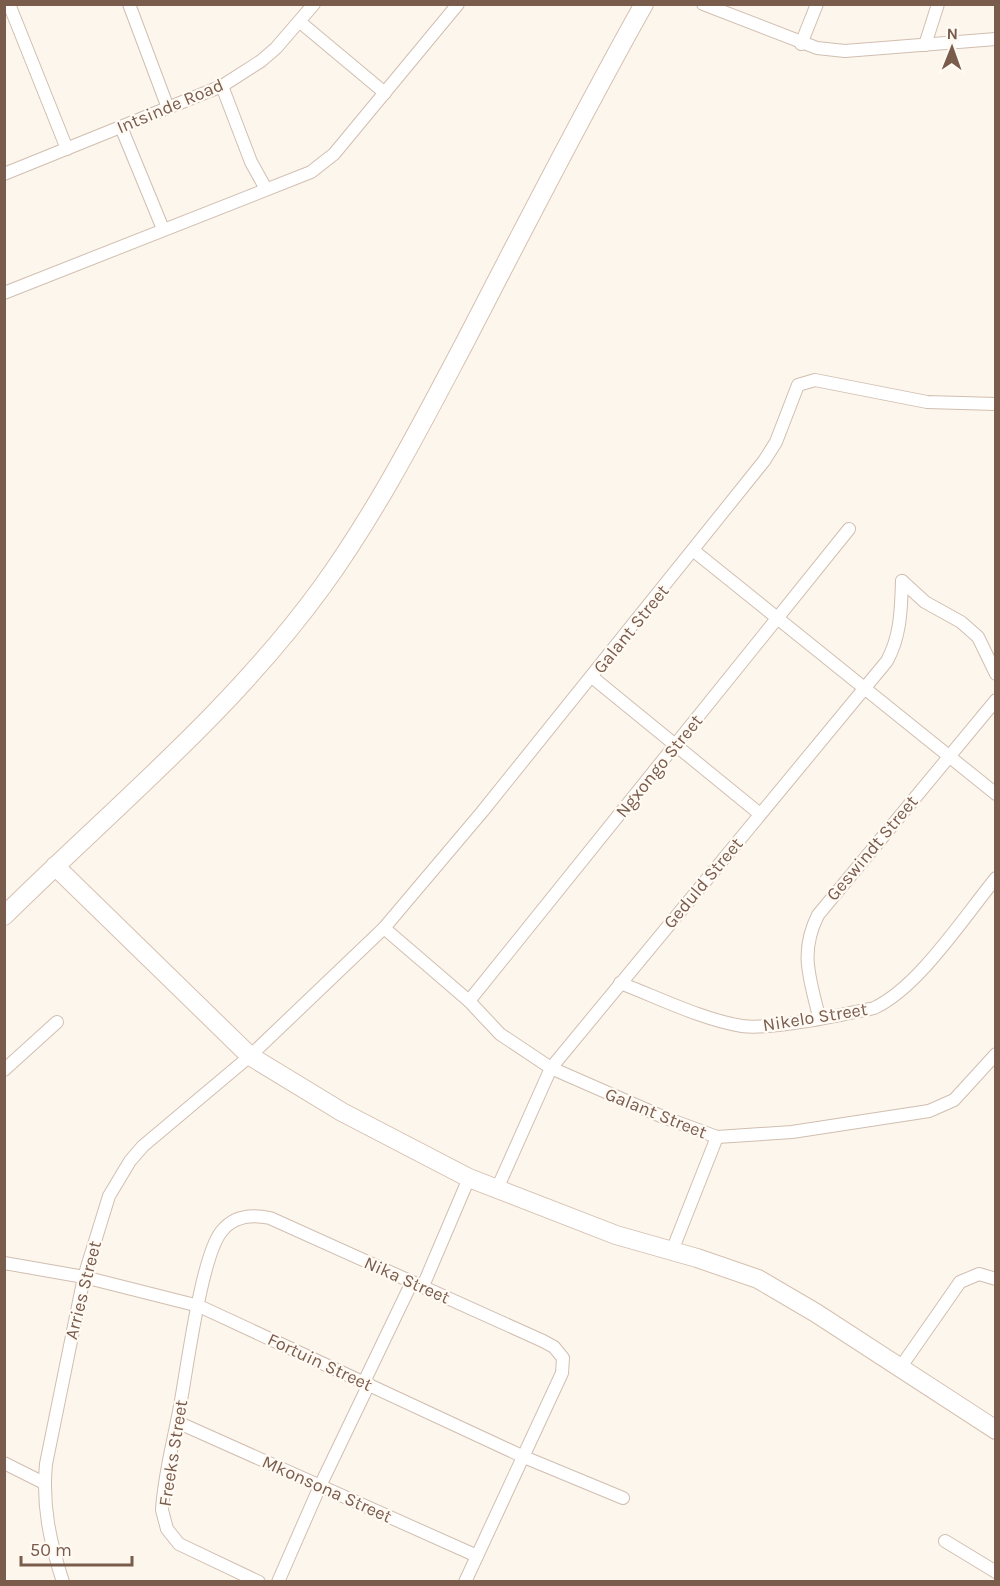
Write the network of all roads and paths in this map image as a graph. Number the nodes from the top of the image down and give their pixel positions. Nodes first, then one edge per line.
1 (9, 4) edge
2 (129, 4) edge
3 (314, 4) edge
4 (458, 4) edge
5 (644, 4) edge
6 (703, 4) edge
7 (817, 4) edge
8 (938, 4) edge
9 (300, 22) junction
10 (996, 39) edge
11 (801, 44) junction
12 (925, 45) junction
13 (222, 86) junction
14 (385, 93) junction
15 (168, 108) junction
16 (121, 127) junction
17 (67, 149) junction
18 (4, 174) edge
19 (266, 189) junction
20 (163, 229) junction
21 (4, 293) edge
22 (996, 404) edge
23 (849, 529) dead end
24 (694, 551) junction
25 (779, 618) junction
26 (996, 674) edge
27 (592, 676) junction
28 (864, 688) junction
29 (996, 700) edge
30 (677, 744) junction
31 (948, 756) junction
32 (996, 794) edge
33 (760, 814) junction
34 (55, 866) junction
35 (996, 878) edge
36 (4, 916) edge
37 (384, 928) junction
38 (620, 983) junction
39 (469, 1001) junction
40 (819, 1017) junction
41 (57, 1022) dead end
42 (996, 1054) edge
43 (250, 1056) junction
44 (551, 1068) junction
45 (4, 1070) edge
46 (717, 1137) junction
47 (469, 1178) junction
48 (497, 1189) junction
49 (672, 1251) junction
50 (4, 1263) edge
51 (84, 1277) junction
52 (996, 1279) edge
53 (417, 1284) junction
54 (199, 1306) junction
55 (900, 1368) junction
56 (367, 1383) junction
57 (177, 1422) junction
58 (996, 1430) edge
59 (524, 1457) junction
60 (4, 1463) edge
61 (44, 1483) junction
62 (320, 1486) junction
63 (623, 1498) dead end
64 (945, 1541) dead end
65 (477, 1556) junction
66 (996, 1572) edge
67 (63, 1581) edge
68 (259, 1581) edge
69 (278, 1581) edge
70 (465, 1581) edge

1 - 17 street
2 - 15 street
3 - 9 street, Intsinde Road
4 - 14 street
5 - 34 street
6 - 11 street
7 - 11 street
8 - 12 street
9 - 13 street, Intsinde Road
9 - 14 street
10 - 12 street
11 - 12 street
13 - 15 street, Intsinde Road
13 - 19 street
14 - 19 street
15 - 16 street, Intsinde Road
16 - 17 street, Intsinde Road
16 - 20 street
17 - 18 street, Intsinde Road
19 - 20 street
20 - 21 street
22 - 24 street, Galant Street
23 - 25 street, Ngxongo Street
24 - 25 street
24 - 27 street, Galant Street
25 - 28 street
25 - 30 street, Ngxongo Street
26 - 28 street, Geduld Street
27 - 30 street
27 - 37 street, Galant Street
28 - 31 street
28 - 33 street, Geduld Street
29 - 31 street, Geswindt Street
30 - 33 street
30 - 39 street, Ngxongo Street
31 - 32 street
31 - 40 street, Geswindt Street
33 - 38 street, Geduld Street
34 - 36 street
34 - 43 street
35 - 40 street, Nikelo Street
37 - 39 street, Galant Street
37 - 43 street, Galant Street
38 - 40 street, Nikelo Street
38 - 44 street, Geduld Street
39 - 44 street, Galant Street
41 - 45 street
42 - 46 street, Galant Street
43 - 47 street
43 - 51 street, Arries Street
44 - 46 street, Galant Street
44 - 48 street, Geduld Street
46 - 49 street
47 - 48 street
47 - 53 street
48 - 49 street
49 - 55 street
50 - 51 street, Fortuin Street
51 - 54 street, Fortuin Street
51 - 61 street, Arries Street
52 - 55 street
53 - 54 street, Nika Street
53 - 56 street
53 - 59 street, Nika Street
54 - 56 street, Fortuin Street
54 - 57 street, Freeks Street
55 - 58 street
56 - 59 street, Fortuin Street
56 - 62 street
57 - 62 street, Mkonsona Street
57 - 68 street, Freeks Street
59 - 63 street, Fortuin Street
59 - 65 street
60 - 61 street
61 - 67 street, Arries Street
62 - 65 street, Mkonsona Street
62 - 69 street
64 - 66 street
65 - 70 street

